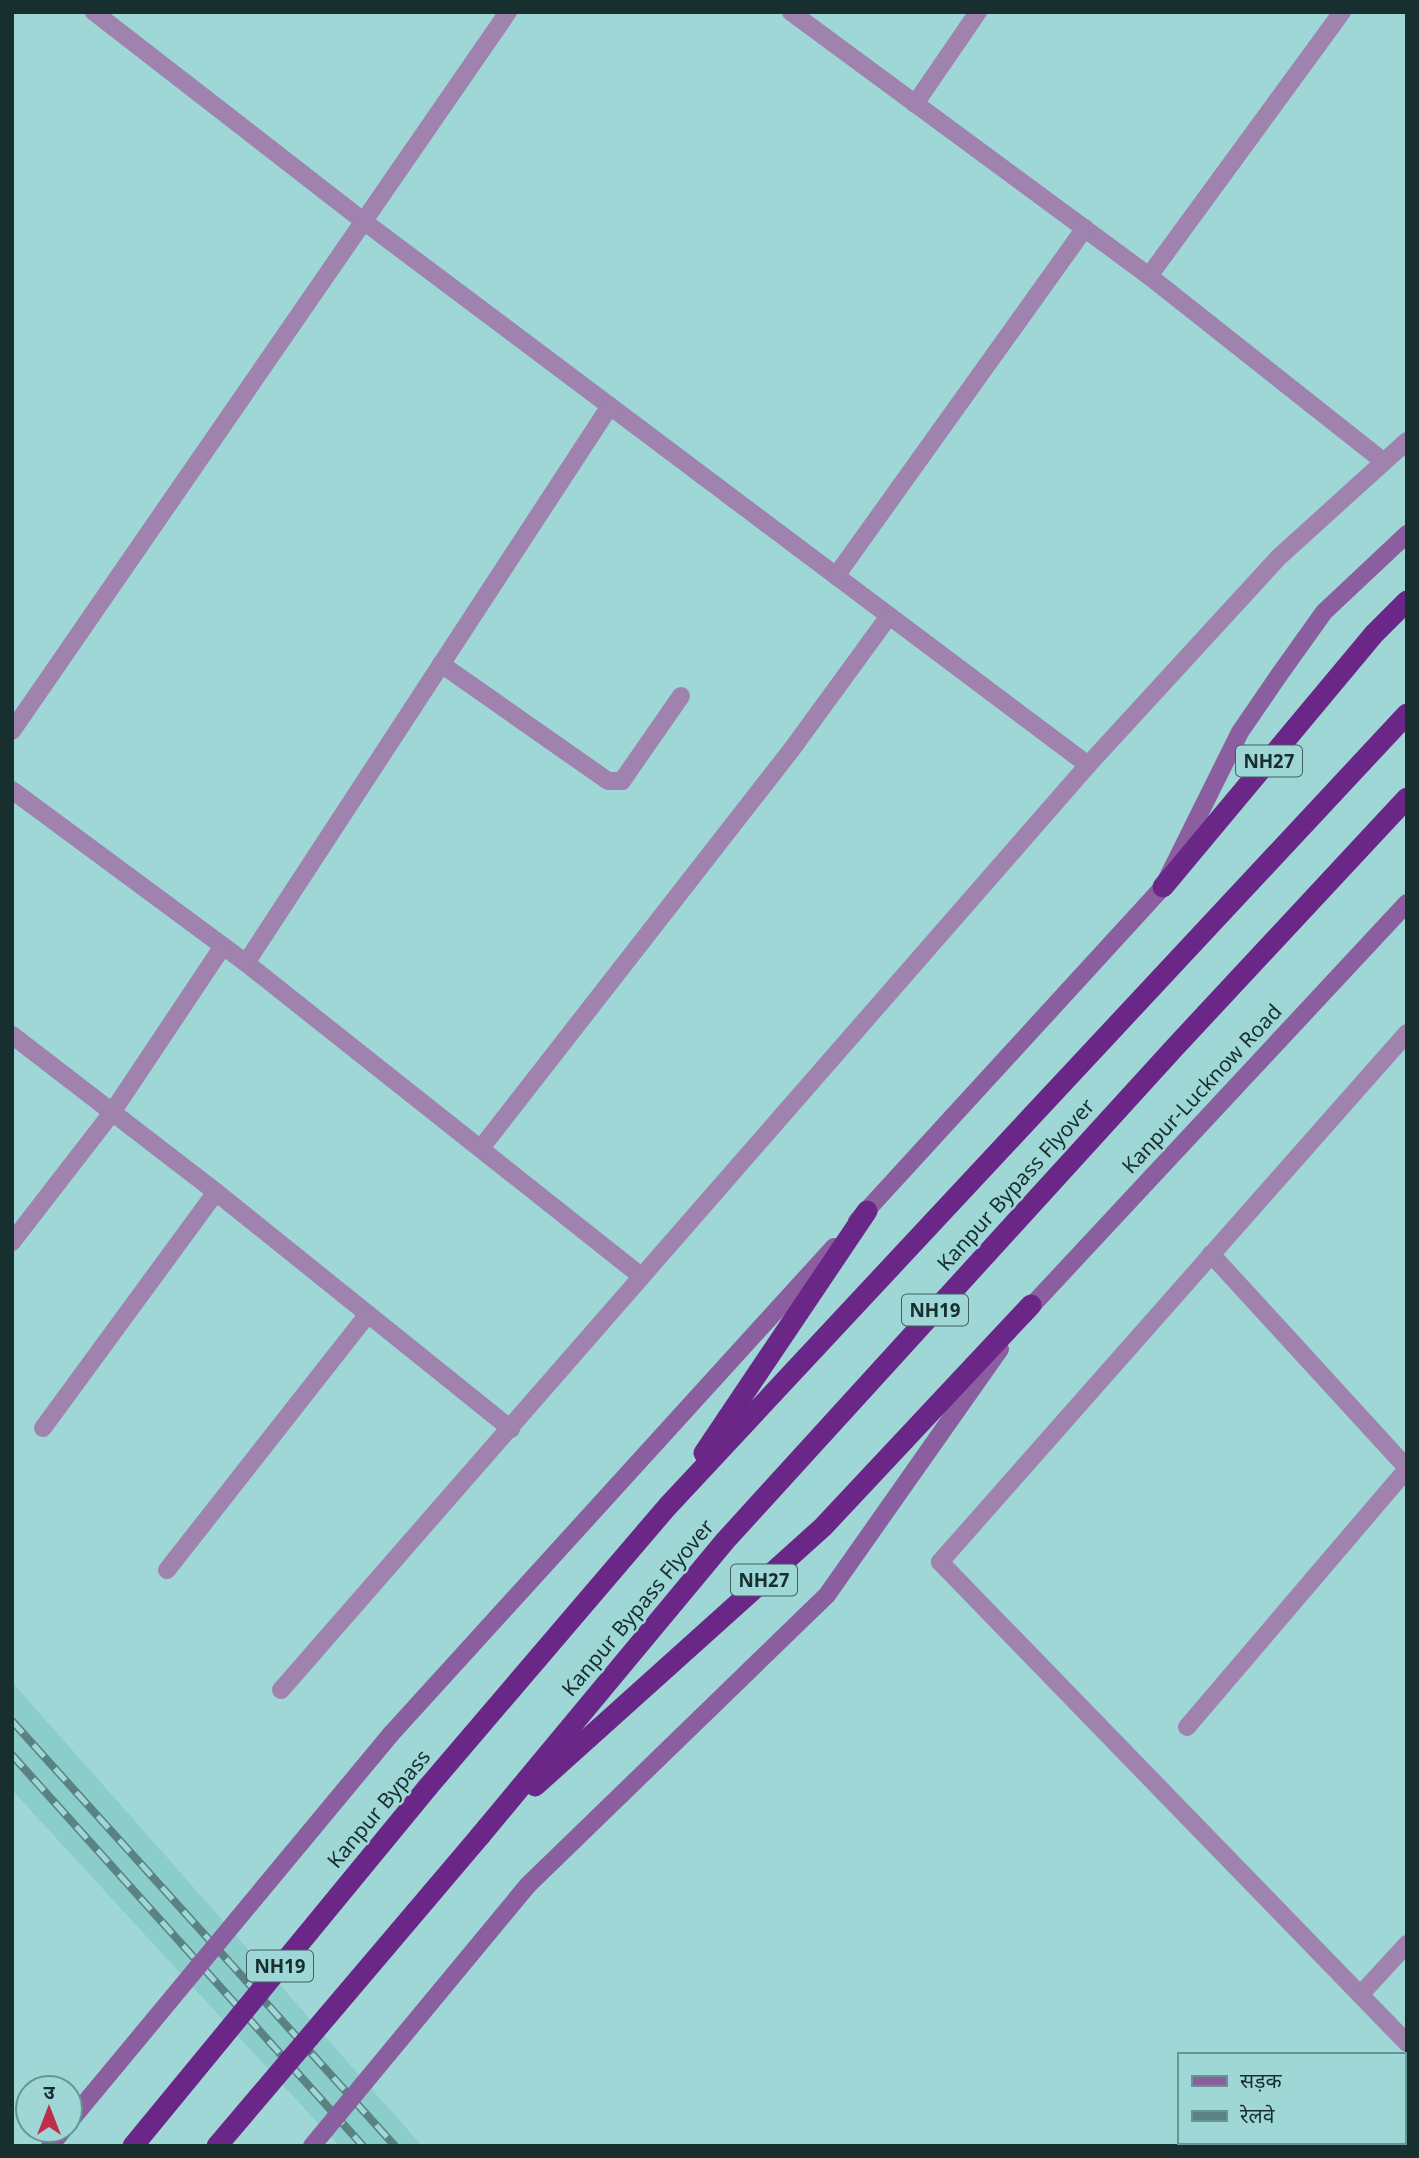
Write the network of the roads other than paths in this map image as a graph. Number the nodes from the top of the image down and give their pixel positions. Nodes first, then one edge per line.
1 (94, 12) edge
2 (508, 12) edge
3 (791, 12) edge
4 (978, 12) edge
5 (1342, 12) edge
6 (915, 104) junction
7 (362, 220) junction
8 (1085, 228) junction
9 (1149, 276) junction
10 (610, 406) junction
11 (1407, 441) edge
12 (1383, 461) junction
13 (1407, 534) edge
14 (836, 576) junction
15 (1407, 601) edge
16 (889, 615) junction
17 (441, 664) junction
18 (681, 696) dead end
19 (1407, 715) edge
20 (12, 730) edge
21 (1088, 765) junction
22 (12, 790) edge
23 (1407, 798) edge
24 (1163, 887) junction
25 (1407, 903) edge
26 (223, 946) junction
27 (246, 963) junction
28 (1407, 1033) edge
29 (12, 1035) edge
30 (111, 1114) junction
31 (481, 1148) junction
32 (216, 1192) junction
33 (867, 1211) junction
34 (12, 1242) edge
35 (1211, 1254) junction
36 (641, 1276) junction
37 (1031, 1305) junction
38 (368, 1314) junction
39 (43, 1428) dead end
40 (511, 1429) junction
41 (1407, 1469) edge
42 (667, 1507) junction
43 (167, 1570) dead end
44 (281, 1690) dead end
45 (1187, 1727) dead end
46 (480, 1836) junction
47 (1407, 1944) edge
48 (1360, 1995) junction
49 (1407, 2043) edge
50 (84, 2104) edge
51 (133, 2146) edge
52 (217, 2146) edge
53 (312, 2146) edge

1 - 7 street
2 - 7 street
3 - 6 street
4 - 6 street
5 - 9 street
6 - 8 street
7 - 10 street
7 - 20 street
8 - 9 street
8 - 14 street
9 - 12 street
10 - 14 street
10 - 17 street
11 - 12 street
12 - 21 street
13 - 24 main road
14 - 16 street
15 - 24 highway, NH27
16 - 21 street
16 - 31 street
17 - 18 street
17 - 27 street
19 - 42 highway, Kanpur Bypass Flyover / NH19
21 - 36 street
22 - 26 street
23 - 46 highway, Kanpur Bypass Flyover / NH19
24 - 33 main road, NH27
25 - 37 main road, Kanpur-Lucknow Road / NH27
26 - 27 street
26 - 30 street
27 - 31 street
28 - 35 street
29 - 30 street
30 - 32 street
30 - 34 street
31 - 36 street
32 - 38 street
32 - 39 street
33 - 42 highway, NH27
33 - 50 main road, bridge
35 - 41 street
35 - 48 street
36 - 40 street
37 - 46 highway, NH27
37 - 53 main road, Kanpur-Lucknow Road, bridge
38 - 40 street
38 - 43 street
40 - 44 street
41 - 45 street
42 - 51 highway, Kanpur Bypass / NH19, bridge
46 - 52 highway, NH19, bridge
47 - 48 street
48 - 49 street

